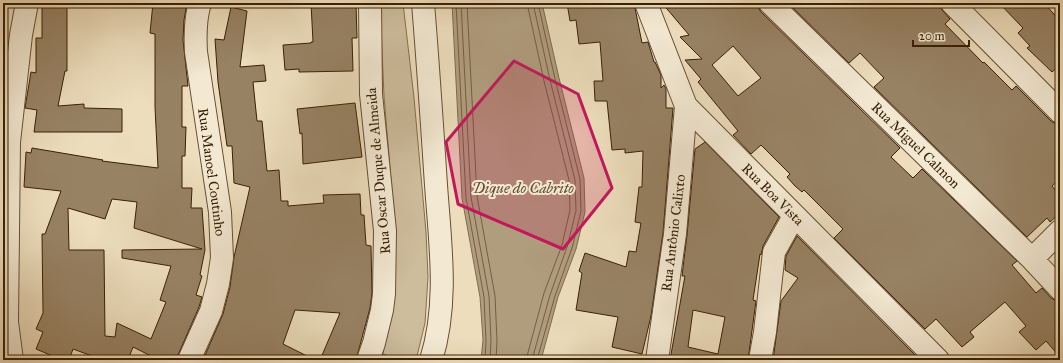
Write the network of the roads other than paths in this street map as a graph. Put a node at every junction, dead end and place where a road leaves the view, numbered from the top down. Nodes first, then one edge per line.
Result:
1 (27, 3) edge
2 (200, 3) edge
3 (370, 3) edge
4 (423, 3) edge
5 (646, 3) edge
6 (770, 3) edge
7 (952, 3) edge
8 (686, 106) junction
9 (1060, 112) edge
10 (794, 216) junction
11 (1060, 231) edge
12 (1032, 259) junction
13 (1060, 289) edge
14 (12, 360) edge
15 (190, 360) edge
16 (368, 360) edge
17 (431, 360) edge
18 (657, 360) edge
19 (760, 360) edge
20 (938, 360) edge

1 - 14 street
2 - 15 street, Rua Manoel Coutinho
3 - 16 street, Rua Oscar Duque de Almeida
4 - 17 street
5 - 8 street, Rua Boa Vista
6 - 12 street, Rua Miguel Calmon
7 - 9 street
8 - 10 street, Rua Boa Vista
8 - 18 street, Rua Antônio Calixto
10 - 19 street
10 - 20 street, Rua Boa Vista
11 - 12 street
12 - 13 street, Rua Miguel Calmon

